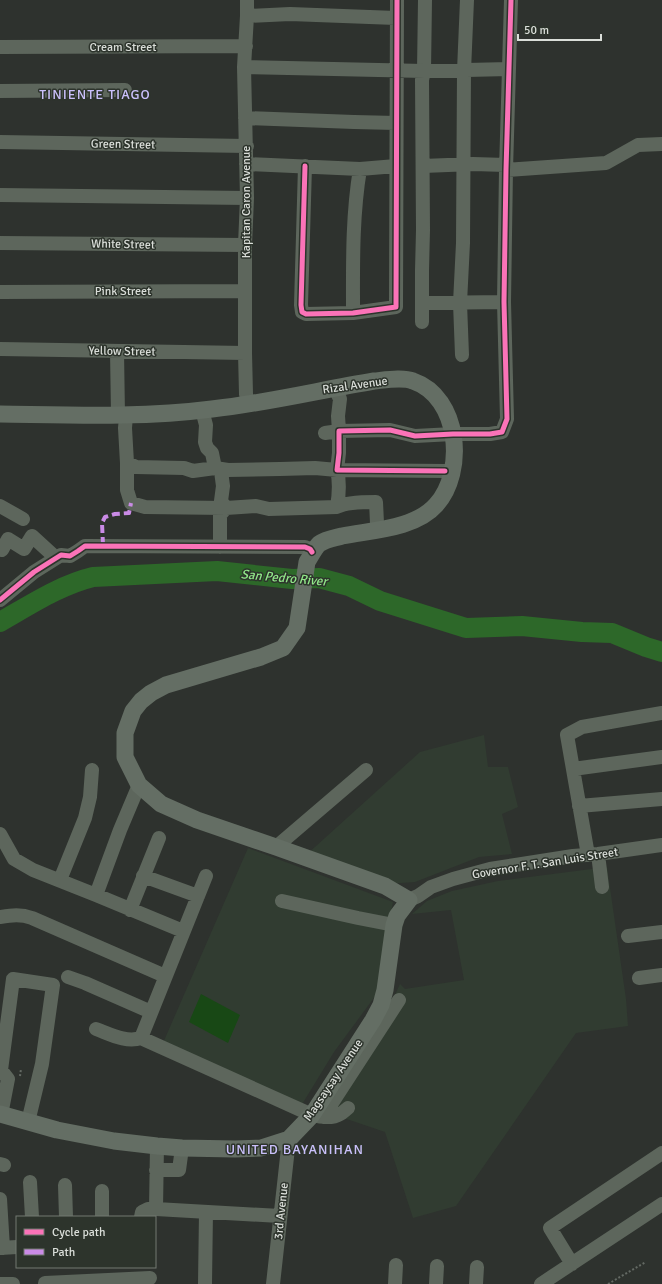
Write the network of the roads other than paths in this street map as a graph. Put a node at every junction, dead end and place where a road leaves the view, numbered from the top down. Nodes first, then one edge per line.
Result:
1 (247, 0) edge
2 (397, 0) edge
3 (425, 0) edge
4 (467, 0) edge
5 (511, 0) edge
6 (247, 16) junction
7 (396, 18) junction
8 (246, 46) junction
9 (0, 47) edge
10 (244, 67) junction
11 (509, 69) junction
12 (396, 71) junction
13 (424, 71) junction
14 (464, 71) junction
15 (125, 90) dead end
16 (0, 91) edge
17 (245, 118) junction
18 (396, 123) junction
19 (0, 142) edge
20 (662, 144) edge
21 (246, 146) junction
22 (246, 164) junction
23 (305, 166) junction
24 (396, 166) junction
25 (423, 166) junction
26 (463, 166) junction
27 (506, 168) junction
28 (360, 169) junction
29 (0, 195) edge
30 (247, 198) junction
31 (0, 243) edge
32 (246, 246) junction
33 (245, 291) junction
34 (0, 292) edge
35 (504, 302) junction
36 (422, 303) junction
37 (460, 303) junction
38 (353, 313) junction
39 (422, 322) dead end
40 (0, 349) edge
41 (117, 351) junction
42 (245, 353) junction
43 (462, 356) dead end
44 (335, 388) junction
45 (248, 404) junction
46 (202, 410) junction
47 (0, 414) edge
48 (122, 415) junction
49 (332, 432) junction
50 (453, 434) junction
51 (127, 463) junction
52 (215, 468) junction
53 (337, 470) junction
54 (446, 471) dead end
55 (0, 506) edge
56 (337, 507) junction
57 (226, 508) junction
58 (23, 519) dead end
59 (377, 523) dead end
60 (220, 547) junction
61 (0, 549) edge
62 (312, 552) junction
63 (56, 558) junction
64 (0, 600) edge
65 (662, 713) edge
66 (662, 757) edge
67 (573, 769) junction
68 (92, 770) dead end
69 (366, 770) dead end
70 (138, 785) junction
71 (662, 799) edge
72 (579, 806) junction
73 (0, 834) edge
74 (159, 838) dead end
75 (662, 845) edge
76 (276, 847) junction
77 (593, 855) junction
78 (143, 876) junction
79 (206, 876) dead end
80 (60, 880) junction
81 (602, 887) dead end
82 (96, 895) junction
83 (198, 896) junction
84 (409, 900) junction
85 (282, 901) dead end
86 (130, 910) junction
87 (0, 917) edge
88 (394, 924) junction
89 (183, 931) junction
90 (662, 932) edge
91 (628, 936) dead end
92 (662, 975) edge
93 (165, 976) junction
94 (68, 977) dead end
95 (639, 978) dead end
96 (399, 1000) dead end
97 (151, 1012) junction
98 (96, 1029) dead end
99 (141, 1038) junction
100 (348, 1108) dead end
101 (1, 1114) edge
102 (317, 1116) junction
103 (28, 1122) junction
104 (289, 1139) junction
105 (157, 1146) junction
106 (182, 1148) junction
107 (662, 1153) edge
108 (156, 1170) junction
109 (30, 1182) dead end
110 (65, 1185) dead end
111 (102, 1191) dead end
112 (0, 1199) edge
113 (662, 1204) edge
114 (156, 1209) junction
115 (206, 1212) junction
116 (32, 1216) edge
117 (66, 1216) edge
118 (102, 1216) edge
119 (141, 1216) edge
120 (280, 1216) junction
121 (16, 1247) edge
122 (1, 1248) edge
123 (572, 1264) junction
124 (396, 1265) dead end
125 (437, 1266) dead end
126 (477, 1267) dead end
127 (149, 1276) edge
128 (45, 1283) edge
129 (0, 1284) edge
130 (13, 1284) edge
131 (205, 1284) edge
132 (273, 1284) edge
133 (395, 1284) edge
134 (436, 1284) edge
135 (476, 1284) edge
136 (541, 1284) edge

1 - 6 street, Kapitan Caron Avenue
2 - 7 street
3 - 13 street
4 - 14 street
5 - 11 street
6 - 7 street
6 - 8 street, Kapitan Caron Avenue
7 - 12 street
8 - 9 street, Cream Street
8 - 10 street, Kapitan Caron Avenue
10 - 12 street
10 - 17 street, Kapitan Caron Avenue
11 - 14 street
11 - 27 street
12 - 13 street
12 - 18 street
13 - 14 street
13 - 25 street
14 - 26 street
15 - 16 street
17 - 18 street
17 - 21 street, Kapitan Caron Avenue
18 - 24 street
19 - 21 street, Green Street
20 - 27 street
21 - 22 street, Kapitan Caron Avenue
22 - 23 street
22 - 30 street, Kapitan Caron Avenue
23 - 28 street
23 - 38 street
24 - 28 street
24 - 38 street
25 - 26 street
25 - 36 street
26 - 27 street
26 - 37 street
27 - 35 street
28 - 38 street
29 - 30 street
30 - 32 street, Kapitan Caron Avenue
31 - 32 street, White Street
32 - 33 street, Kapitan Caron Avenue
33 - 34 street, Pink Street
33 - 42 street, Kapitan Caron Avenue
35 - 37 street
35 - 50 street
36 - 37 street
36 - 39 street
37 - 43 street
40 - 41 street, Yellow Street
41 - 42 street, Yellow Street
41 - 48 street
42 - 45 street, Kapitan Caron Avenue
44 - 45 main road, Rizal Avenue
44 - 49 street
44 - 50 main road, Rizal Avenue
45 - 46 main road, Rizal Avenue
46 - 48 main road, Rizal Avenue
46 - 52 street
47 - 48 main road, Rizal Avenue
48 - 51 street
49 - 50 street
49 - 53 street
50 - 62 main road, Rizal Avenue
51 - 52 street
51 - 57 street
52 - 53 street
52 - 57 street
53 - 54 street
53 - 56 street
55 - 58 street
56 - 57 street
56 - 59 street
57 - 60 street
60 - 62 street
60 - 63 street
61 - 63 street
62 - 70 main road
63 - 64 street
65 - 67 street
66 - 67 street
67 - 72 street
68 - 80 street
69 - 76 street
70 - 76 main road
70 - 82 street
71 - 72 street
72 - 77 street
73 - 80 street
74 - 78 street
75 - 77 street, Governor F. T. San Luis Street
76 - 84 main road
77 - 81 street
77 - 84 street, Governor F. T. San Luis Street
78 - 83 street
78 - 86 street
79 - 83 street
80 - 82 street
82 - 86 street
83 - 89 street
84 - 88 main road, Magsaysay Avenue
85 - 88 street
86 - 89 street
87 - 93 street
88 - 102 main road, Magsaysay Avenue
89 - 93 street
90 - 91 street
92 - 95 street
93 - 97 street
94 - 97 street
96 - 102 street
97 - 99 street
98 - 99 street
99 - 102 street
100 - 102 street
101 - 103 main road, Magsaysay Avenue
101 - 103 street
102 - 104 main road, Magsaysay Avenue
103 - 105 main road, Magsaysay Avenue
104 - 106 main road, Magsaysay Avenue
104 - 120 street, 3rd Avenue
105 - 106 main road, Magsaysay Avenue
105 - 108 street
106 - 108 street
107 - 123 street
108 - 114 street
109 - 116 street
110 - 117 street
111 - 118 street
112 - 122 street
113 - 123 street
114 - 115 street
114 - 119 street
115 - 120 street
115 - 131 street
120 - 132 street, 3rd Avenue
121 - 122 street
123 - 136 street
124 - 133 street
125 - 134 street
126 - 135 street
127 - 128 street
129 - 130 street

